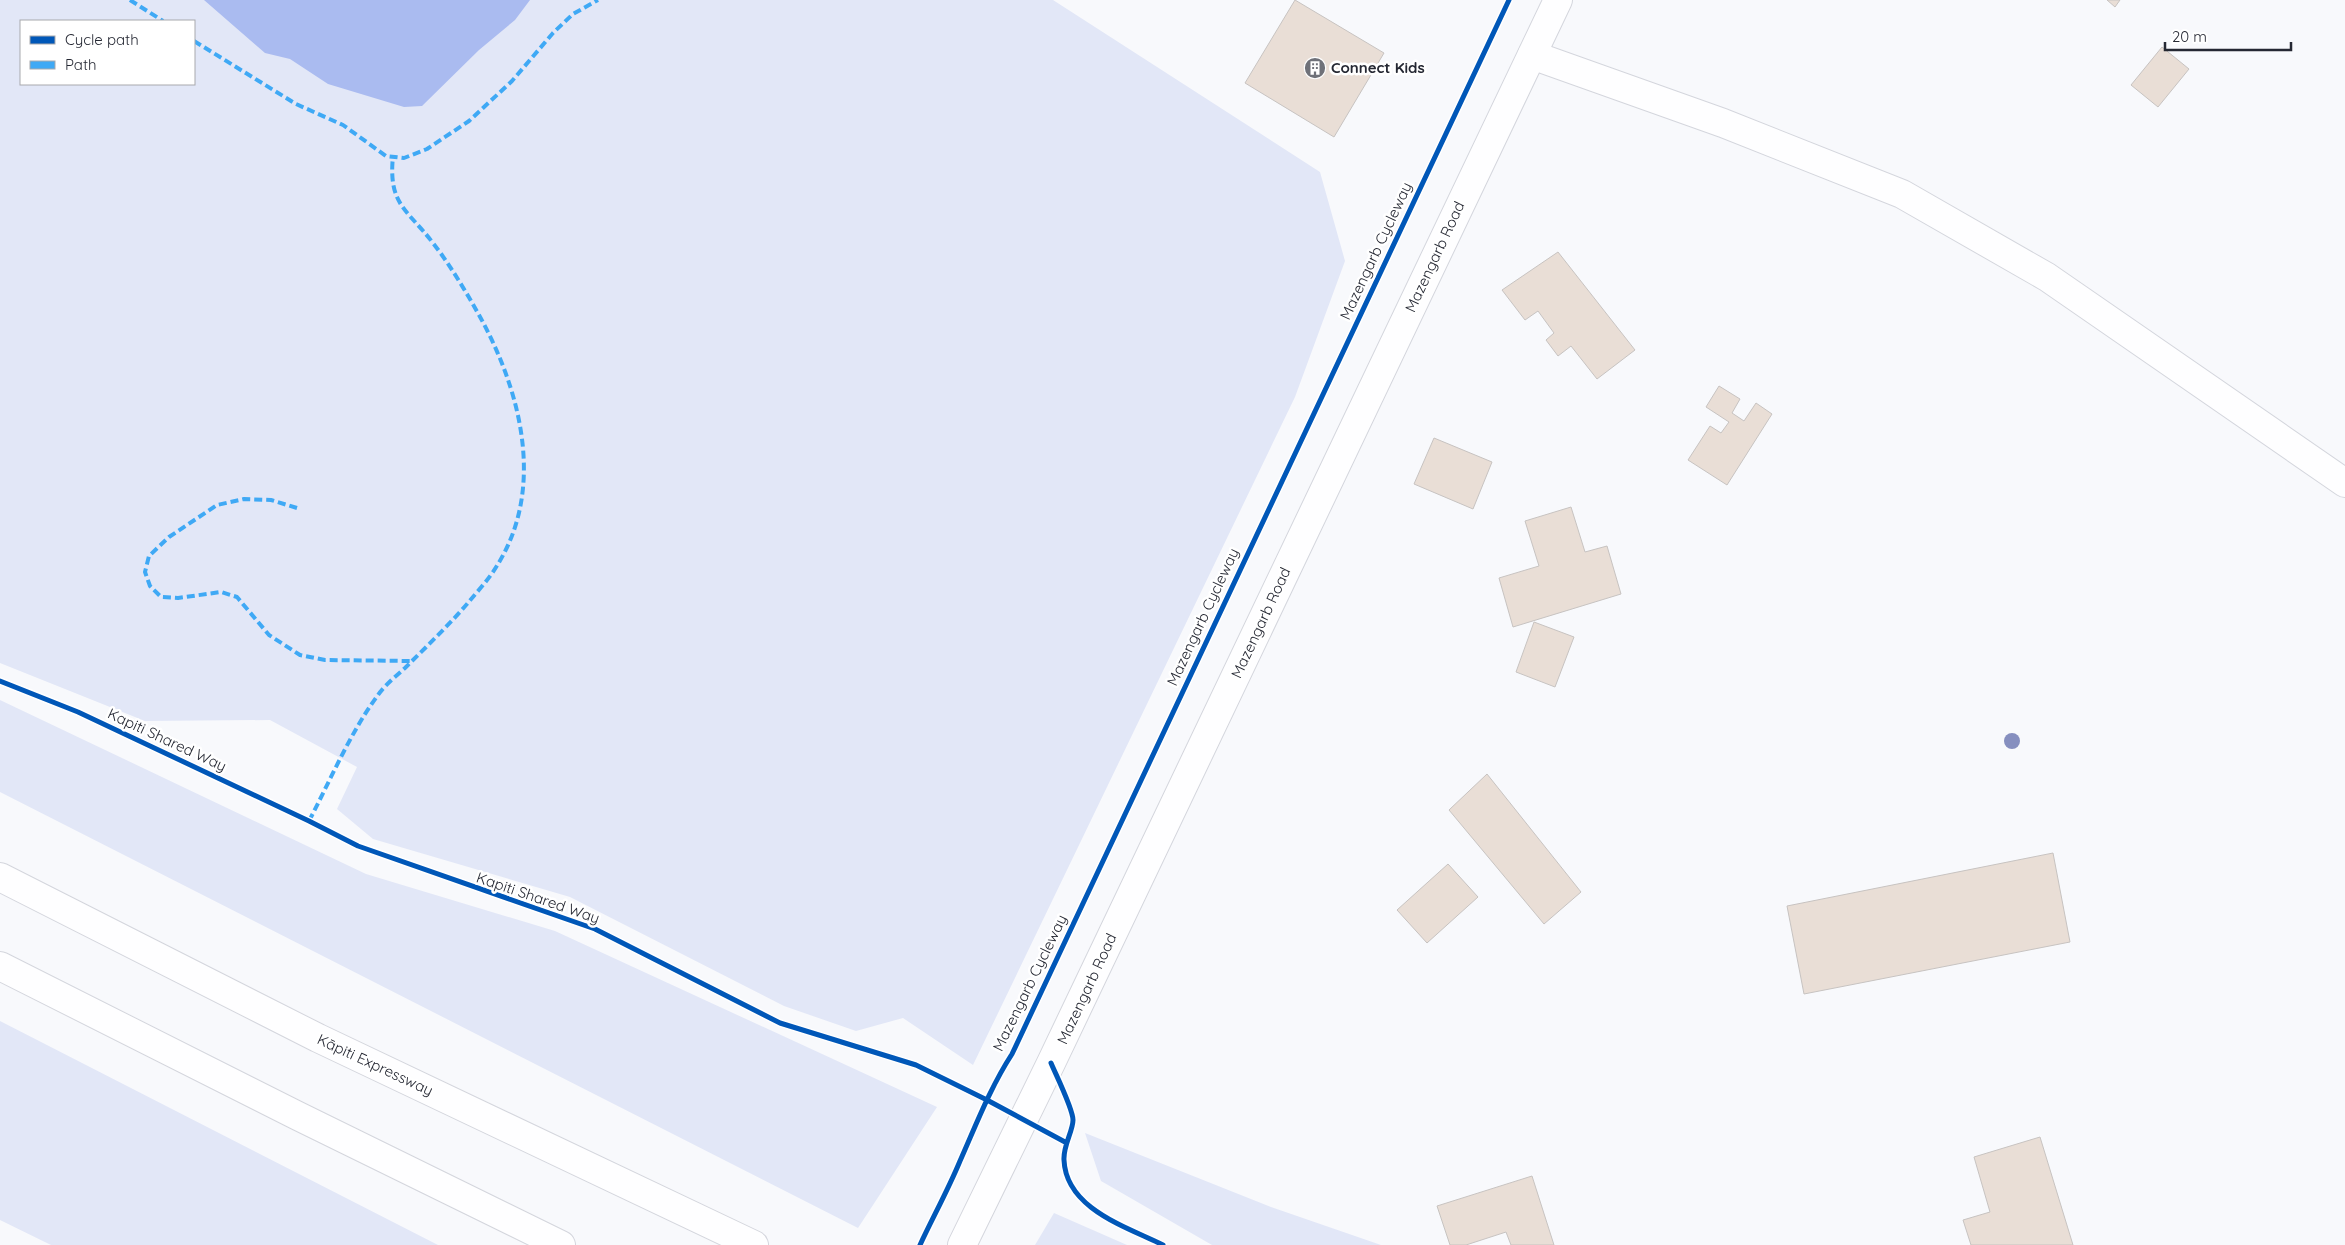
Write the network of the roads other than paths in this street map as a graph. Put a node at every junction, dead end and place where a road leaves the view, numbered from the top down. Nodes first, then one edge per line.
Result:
1 (1558, 0) edge
2 (1532, 54) junction
3 (2345, 482) edge
4 (0, 877) edge
5 (0, 966) edge
6 (561, 1245) edge
7 (754, 1245) edge
8 (962, 1245) edge

1 - 2 main road, Mazengarb Road
2 - 3 main road
2 - 8 main road, Mazengarb Road
4 - 7 main road, Kāpiti Expressway
5 - 6 main road

